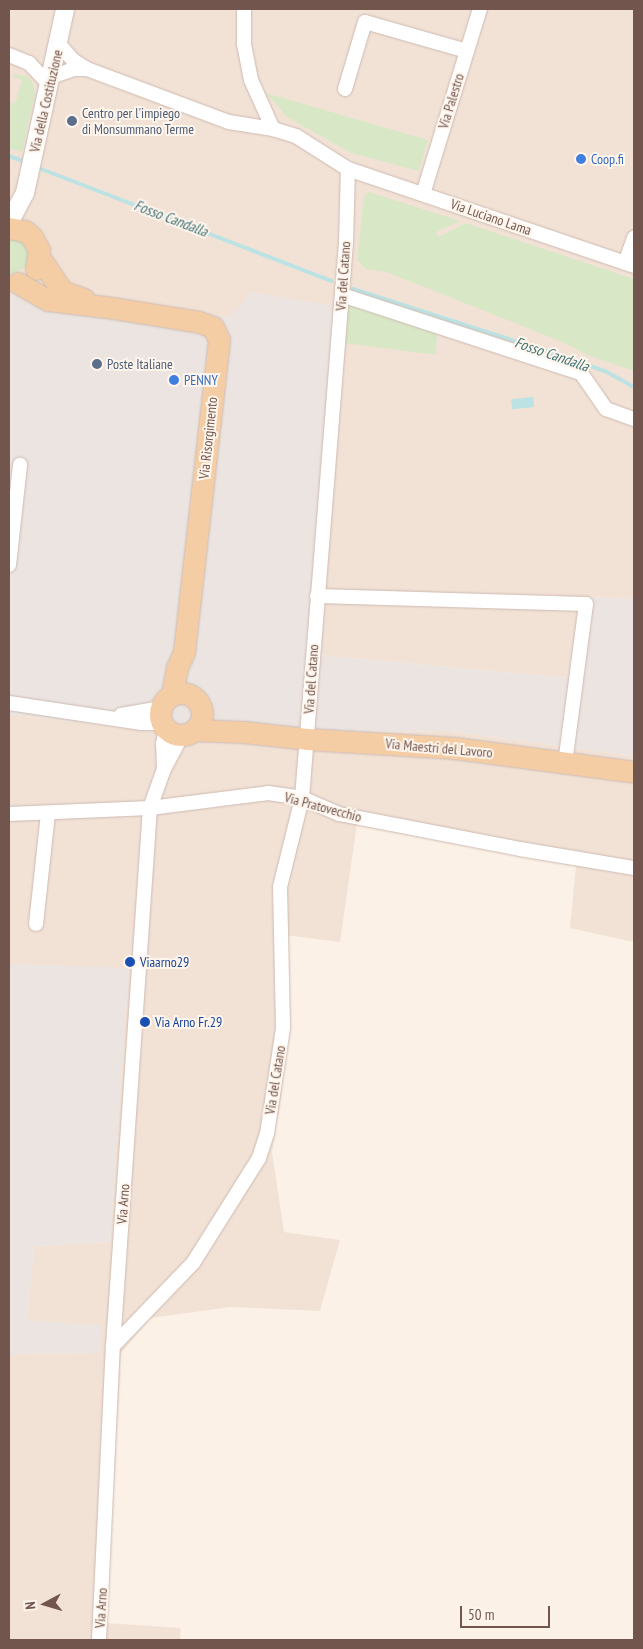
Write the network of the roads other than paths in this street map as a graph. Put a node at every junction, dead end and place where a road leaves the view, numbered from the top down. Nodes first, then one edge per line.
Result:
1 (59, 9) edge
2 (65, 9) edge
3 (244, 9) edge
4 (480, 9) edge
5 (59, 44) junction
6 (466, 51) junction
7 (9, 55) edge
8 (87, 69) junction
9 (48, 79) junction
10 (345, 89) dead end
11 (272, 129) junction
12 (348, 169) junction
13 (25, 193) junction
14 (423, 194) junction
15 (9, 223) edge
16 (9, 228) edge
17 (32, 237) junction
18 (634, 238) edge
19 (39, 257) junction
20 (630, 265) edge
21 (14, 283) edge
22 (342, 295) junction
23 (113, 308) junction
24 (634, 419) edge
25 (20, 465) dead end
26 (9, 566) edge
27 (317, 596) junction
28 (9, 703) edge
29 (178, 716) junction
30 (307, 739) junction
31 (565, 763) junction
32 (634, 772) edge
33 (302, 798) junction
34 (150, 808) junction
35 (48, 813) junction
36 (9, 814) edge
37 (634, 868) edge
38 (36, 924) dead end
39 (114, 1346) junction
40 (100, 1640) edge

1 - 9 street
2 - 5 street, Via della Costituzione
3 - 11 street
4 - 6 street, Via Palestro
5 - 8 street
5 - 9 street, Via della Costituzione
6 - 10 street
6 - 14 street, Via Palestro
7 - 9 street
8 - 9 street
8 - 11 street
9 - 13 street, Via della Costituzione
11 - 12 street
12 - 14 street, Via Luciano Lama
12 - 22 street, Via del Catano
13 - 15 street, Via della Costituzione
13 - 17 street, Via della Costituzione
14 - 20 street, Via Luciano Lama
16 - 17 main road
17 - 19 main road, Via Risorgimento
18 - 20 street
19 - 21 main road, Via Risorgimento
19 - 23 main road, Via Risorgimento
21 - 23 main road, Via Risorgimento
22 - 24 street
22 - 27 street, Via del Catano
23 - 29 main road, Via Risorgimento
25 - 26 street
27 - 30 street, Via del Catano
27 - 31 street
28 - 29 street
29 - 30 main road, Via Maestri del Lavoro
29 - 34 street, Via Arno
30 - 31 main road, Via Maestri del Lavoro
30 - 33 street, Via del Catano
31 - 32 main road, Via Maestri del Lavoro
33 - 34 street, Via Pratovecchio
33 - 37 street, Via Pratovecchio
33 - 39 street, Via del Catano
34 - 35 street, Via Pratovecchio
34 - 39 street, Via Arno
35 - 36 street, Via Pratovecchio
35 - 38 street
39 - 40 street, Via Arno

